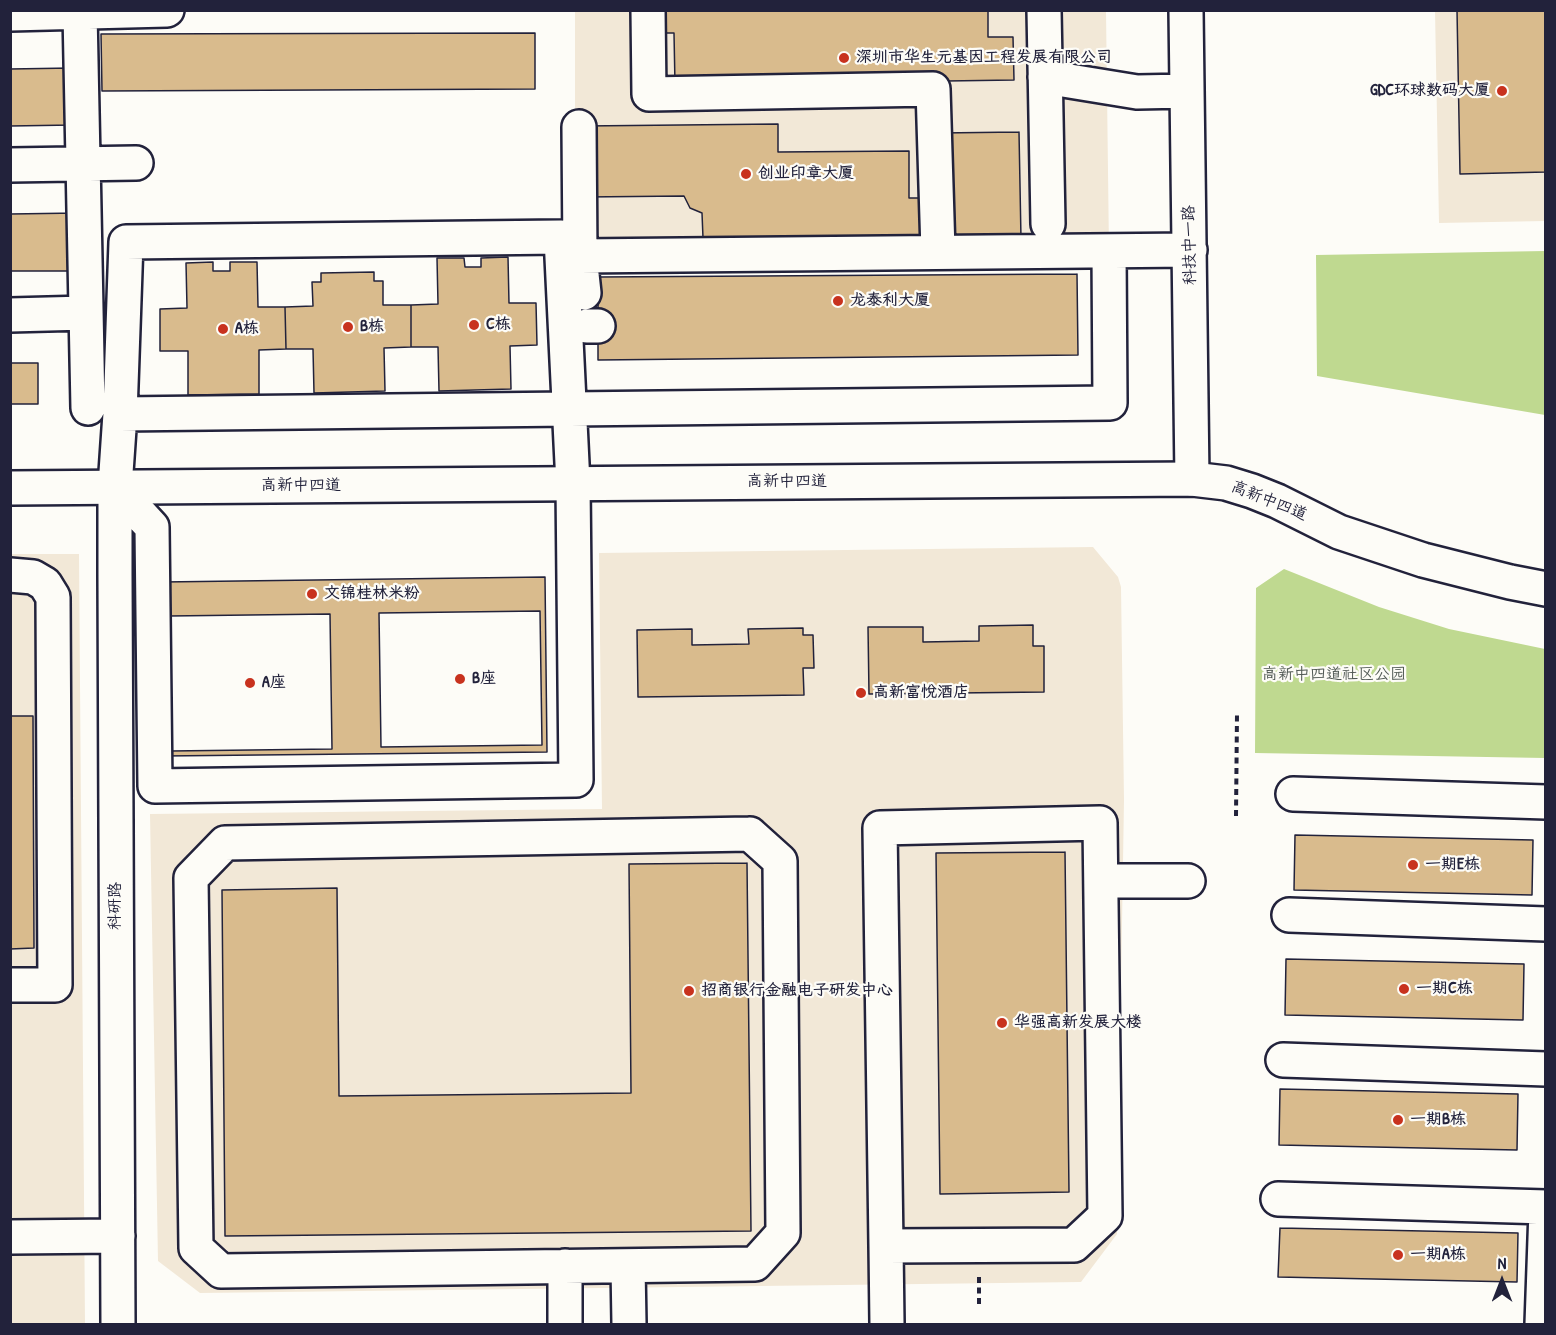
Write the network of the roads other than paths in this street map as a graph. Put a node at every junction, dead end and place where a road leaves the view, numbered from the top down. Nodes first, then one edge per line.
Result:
1 (167, 10) edge
2 (648, 10) edge
3 (1044, 10) edge
4 (1186, 10) edge
5 (80, 12) junction
6 (10, 14) edge
7 (1045, 77) junction
8 (1187, 91) junction
9 (579, 127) dead end
10 (136, 163) dead end
11 (83, 164) junction
12 (10, 165) edge
13 (1048, 224) dead end
14 (1190, 250) junction
15 (938, 251) junction
16 (1109, 251) junction
17 (580, 256) junction
18 (86, 313) junction
19 (10, 315) edge
20 (88, 408) dead end
21 (580, 408) junction
22 (120, 414) junction
23 (1192, 479) junction
24 (583, 484) junction
25 (115, 487) junction
26 (10, 488) edge
27 (10, 575) edge
28 (1545, 588) edge
29 (1293, 794) dead end
30 (1545, 802) edge
31 (1101, 881) junction
32 (1188, 881) dead end
33 (1289, 915) dead end
34 (1545, 924) edge
35 (10, 985) edge
36 (1283, 1060) dead end
37 (1545, 1069) edge
38 (1278, 1199) dead end
39 (1545, 1209) edge
40 (118, 1236) junction
41 (10, 1237) edge
42 (886, 1246) junction
43 (565, 1266) junction
44 (628, 1266) junction
45 (118, 1324) edge
46 (565, 1324) edge
47 (629, 1324) edge
48 (887, 1324) edge
49 (1542, 1324) edge

1 - 5 main road
2 - 15 main road
3 - 7 main road
4 - 8 main road, 科技中一路
5 - 6 main road
5 - 11 main road
7 - 8 main road
7 - 13 main road
8 - 14 main road, 科技中一路
9 - 17 main road
10 - 11 main road
11 - 12 main road
11 - 18 main road
14 - 16 main road
14 - 23 main road, 科技中一路
15 - 16 main road
15 - 17 main road
16 - 21 main road
17 - 21 main road
18 - 19 main road
18 - 20 main road
21 - 22 main road
21 - 22 main road, 科研路
21 - 24 main road
22 - 25 main road, 科研路
23 - 24 main road, 高新中四道
23 - 28 main road, 高新中四道
24 - 25 main road, 高新中四道
24 - 25 main road
25 - 26 main road, 高新中四道
25 - 40 main road, 科研路
27 - 35 main road
29 - 30 main road
31 - 32 main road
31 - 42 main road
31 - 42 main road
33 - 34 main road
36 - 37 main road
38 - 39 main road
39 - 49 main road
40 - 41 main road
40 - 45 main road, 科研路
42 - 48 main road
43 - 44 main road
43 - 44 main road
43 - 46 main road
44 - 47 main road

